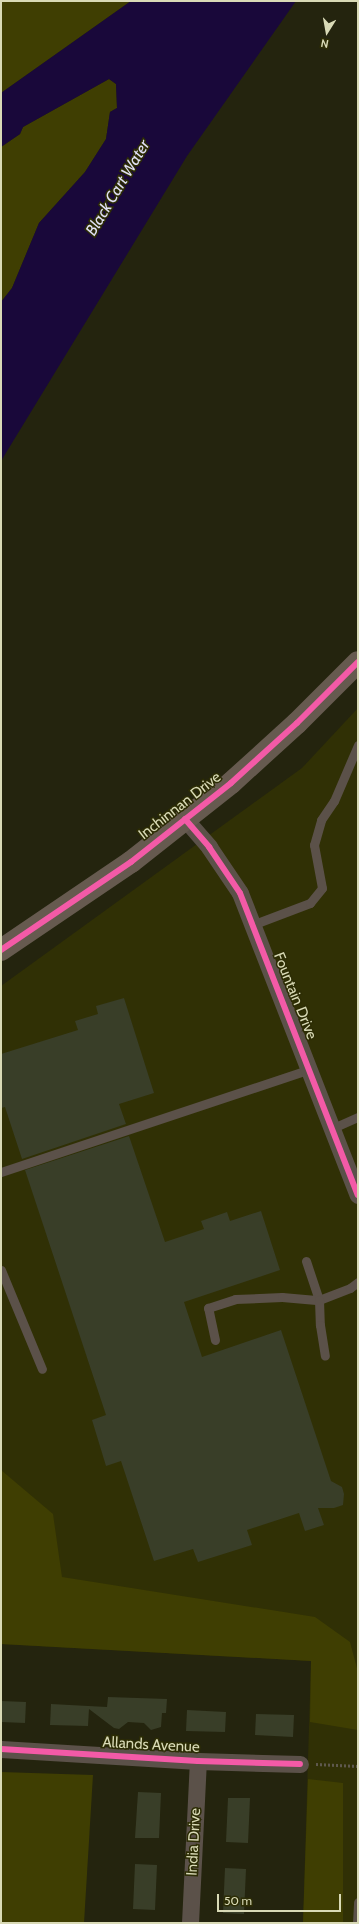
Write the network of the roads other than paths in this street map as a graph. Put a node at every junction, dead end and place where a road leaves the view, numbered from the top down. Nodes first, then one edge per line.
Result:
1 (358, 662) edge
2 (358, 745) edge
3 (185, 819) junction
4 (252, 925) junction
5 (1, 950) edge
6 (310, 1069) junction
7 (358, 1117) edge
8 (332, 1128) junction
9 (1, 1172) edge
10 (358, 1195) edge
11 (306, 1261) dead end
12 (1, 1270) edge
13 (358, 1282) edge
14 (319, 1300) junction
15 (215, 1340) dead end
16 (326, 1356) dead end
17 (42, 1370) dead end
18 (1, 1749) edge
19 (198, 1761) junction
20 (300, 1764) road end
21 (358, 1902) edge
22 (190, 1923) edge
23 (357, 1923) edge

1 - 3 street, Inchinnan Drive
2 - 4 lane
3 - 4 street, Fountain Drive
3 - 5 street, Inchinnan Drive
4 - 6 street, Fountain Drive
6 - 8 street, Fountain Drive
6 - 9 lane
7 - 8 lane
8 - 10 street, Fountain Drive
11 - 14 lane
12 - 17 lane
13 - 14 lane
14 - 15 lane
14 - 16 lane
18 - 19 street, Allands Avenue
19 - 20 street, Allands Avenue
19 - 22 street, India Drive
21 - 23 lane

